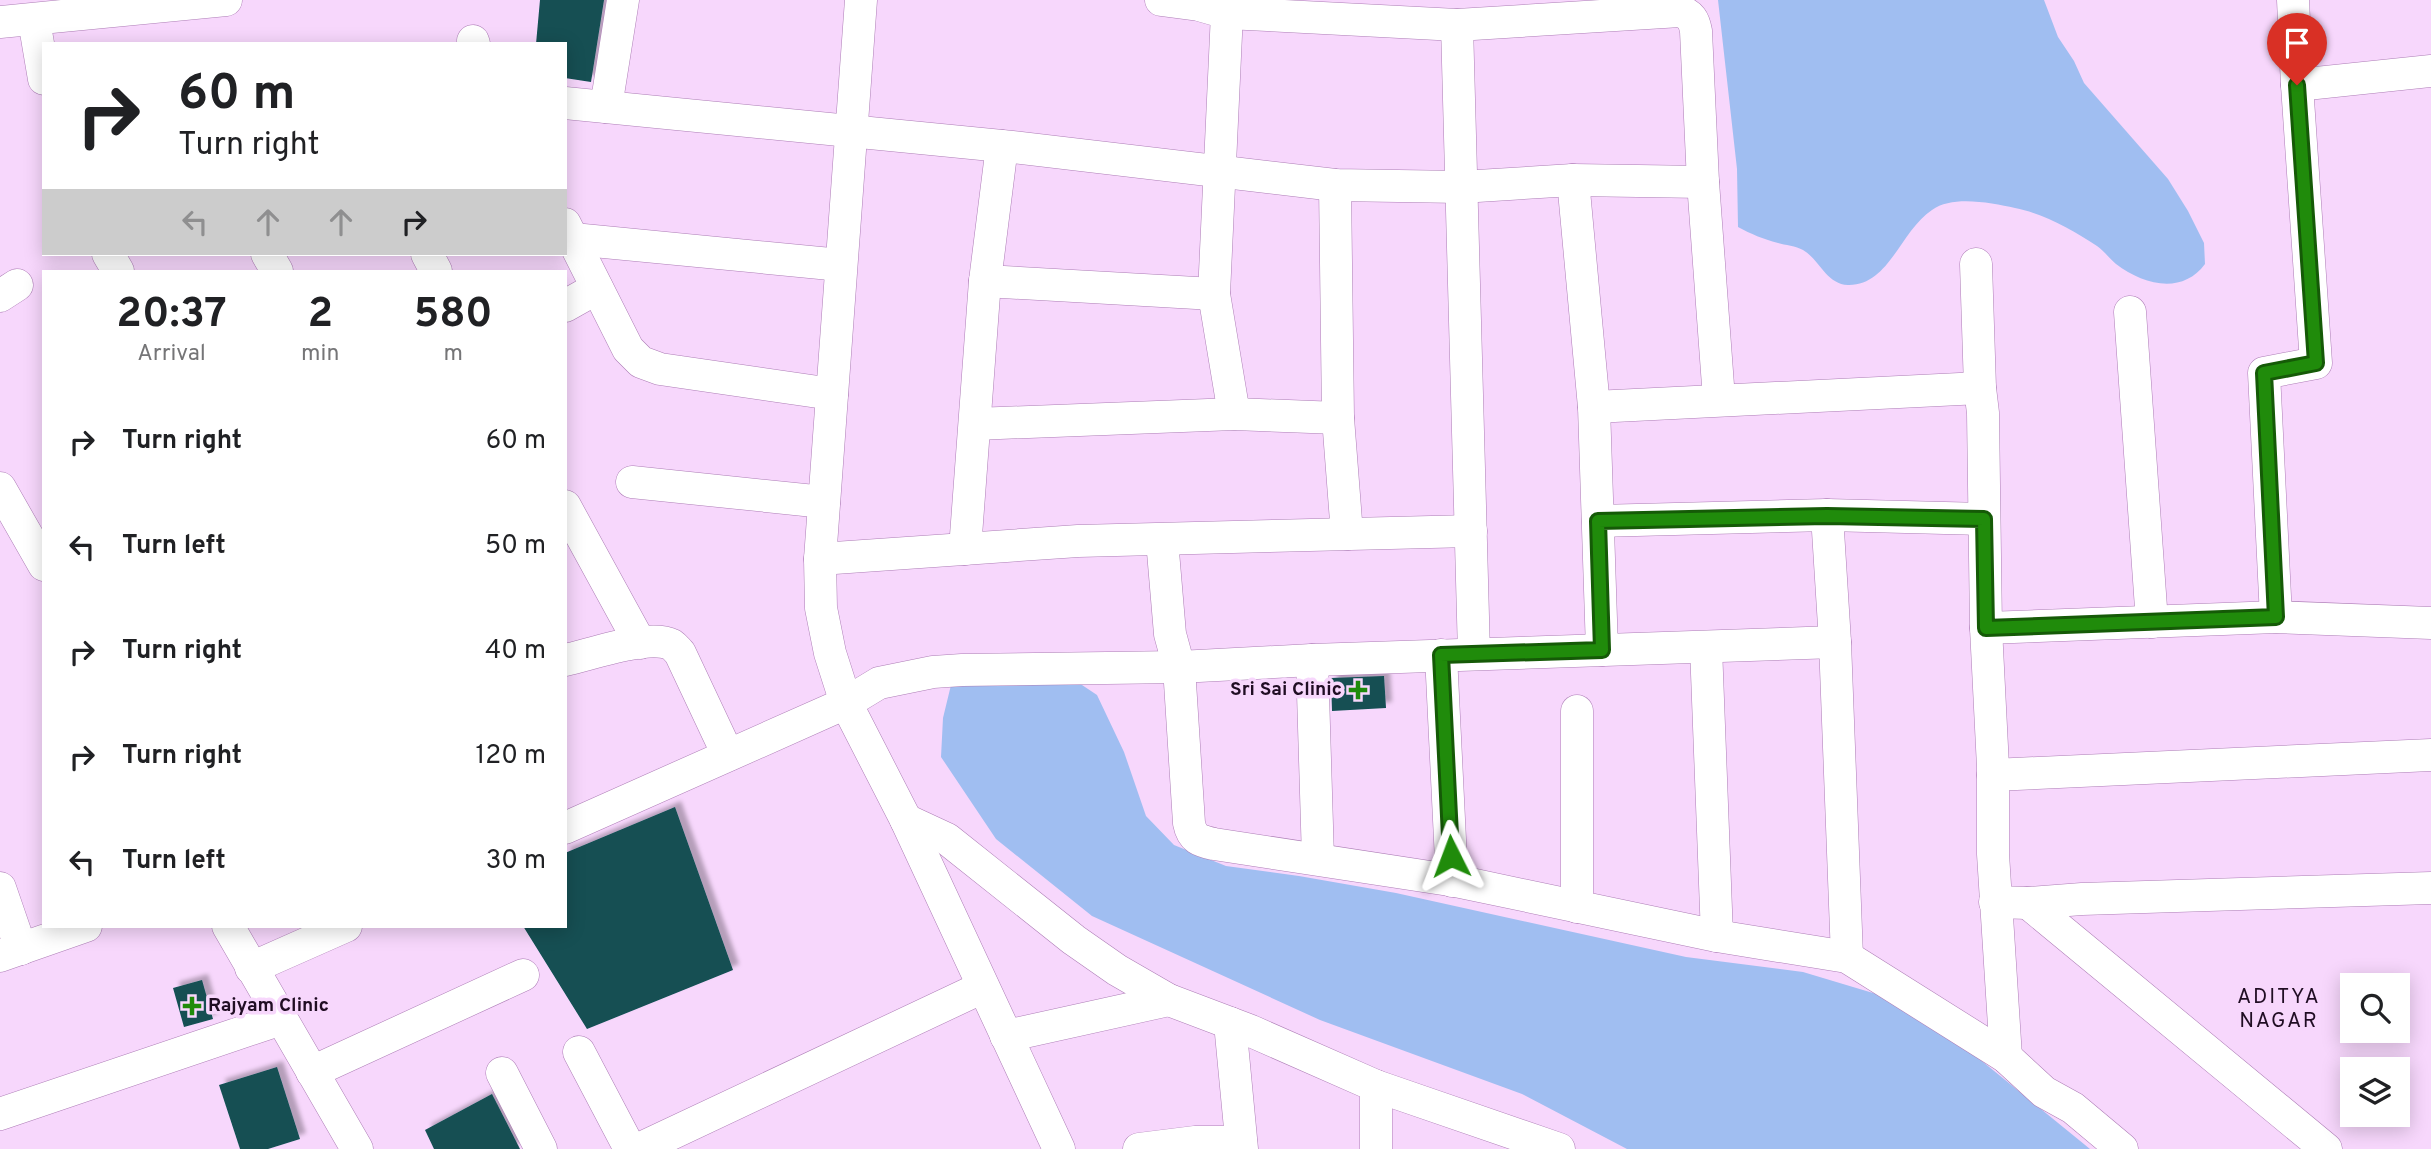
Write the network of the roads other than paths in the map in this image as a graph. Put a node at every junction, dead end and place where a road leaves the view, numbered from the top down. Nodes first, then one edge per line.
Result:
1 (226, 0) edge
2 (623, 0) edge
3 (861, 0) edge
4 (1161, 0) edge
5 (2293, 0) edge
6 (115, 6) edge
7 (1354, 10) edge
8 (1227, 13) junction
9 (34, 20) junction
10 (0, 22) edge
11 (1457, 25) junction
12 (42, 67) edge
13 (2431, 71) edge
14 (2297, 85) junction
15 (567, 103) edge
16 (606, 107) junction
17 (850, 131) junction
18 (1002, 146) junction
19 (1220, 173) junction
20 (1573, 180) junction
21 (1703, 182) junction
22 (1335, 185) junction
23 (1461, 187) junction
24 (569, 232) edge
25 (1976, 264) dead end
26 (841, 265) junction
27 (985, 281) junction
28 (597, 288) junction
29 (1214, 294) junction
30 (567, 305) edge
31 (2130, 312) dead end
32 (1980, 388) junction
33 (832, 394) junction
34 (1719, 399) junction
35 (1594, 407) junction
36 (1234, 414) junction
37 (1338, 418) junction
38 (975, 424) junction
39 (632, 482) dead end
40 (0, 488) edge
41 (824, 502) junction
42 (567, 510) edge
43 (1827, 516) junction
44 (1984, 519) junction
45 (1598, 521) junction
46 (1471, 531) junction
47 (1347, 534) junction
48 (1162, 540) junction
49 (965, 549) junction
50 (820, 559) junction
51 (42, 562) edge
52 (2276, 617) junction
53 (2152, 622) junction
54 (2431, 622) edge
55 (1986, 628) junction
56 (1836, 642) junction
57 (640, 643) junction
58 (1706, 647) junction
59 (1602, 650) junction
60 (1474, 654) junction
61 (1441, 655) junction
62 (567, 660) edge
63 (1312, 660) junction
64 (1179, 667) junction
65 (846, 703) junction
66 (1577, 711) dead end
67 (728, 755) junction
68 (2431, 755) edge
69 (1993, 775) junction
70 (906, 820) junction
71 (567, 827) edge
72 (1318, 859) junction
73 (1452, 881) junction
74 (0, 888) edge
75 (2431, 888) edge
76 (1995, 902) junction
77 (2028, 903) junction
78 (1577, 907) junction
79 (80, 928) edge
80 (229, 928) edge
81 (341, 928) edge
82 (1717, 936) junction
83 (10, 953) edge
84 (1847, 957) junction
85 (251, 968) junction
86 (523, 975) dead end
87 (983, 987) junction
88 (1168, 1000) junction
89 (281, 1019) junction
90 (1230, 1023) junction
91 (1006, 1036) junction
92 (579, 1052) dead end
93 (2006, 1057) junction
94 (312, 1072) junction
95 (502, 1073) dead end
96 (1376, 1086) junction
97 (0, 1114) edge
98 (1528, 1143) edge
99 (1241, 1146) edge
100 (357, 1149) edge
101 (541, 1149) edge
102 (630, 1149) edge
103 (639, 1149) edge
104 (1059, 1149) edge
105 (1139, 1149) edge
106 (1376, 1149) edge
107 (1559, 1149) edge
108 (2122, 1149) edge
109 (2326, 1149) edge

1 - 6 street
2 - 16 street
3 - 17 street
4 - 8 street
5 - 14 street
6 - 9 street
7 - 8 street
7 - 11 street
8 - 19 street
9 - 10 street
9 - 12 street
11 - 21 street
11 - 23 street
13 - 14 street
14 - 52 street
15 - 16 street
16 - 17 street
17 - 18 street
17 - 26 street
18 - 19 street
18 - 27 street
19 - 22 street
19 - 29 street
20 - 21 street
20 - 23 street
20 - 35 street
21 - 34 street
22 - 23 street
22 - 37 street
23 - 46 street
24 - 26 street
24 - 28 street
25 - 32 street
26 - 33 street
27 - 29 street
27 - 38 street
28 - 30 street
28 - 33 street
29 - 36 street
31 - 53 street
32 - 34 street
32 - 44 street
33 - 41 street
34 - 35 street
35 - 45 street
36 - 37 street
36 - 38 street
37 - 47 street
38 - 49 street
39 - 41 street
40 - 51 street
41 - 50 street
42 - 57 street
43 - 44 street
43 - 45 street
43 - 56 street
44 - 55 street
45 - 59 street
46 - 47 street
46 - 60 street
47 - 48 street
48 - 49 street
48 - 64 street
49 - 50 street
50 - 65 street
52 - 53 street
52 - 54 street
53 - 55 street
55 - 69 street
56 - 58 street
56 - 84 street
57 - 62 street
57 - 67 street
58 - 59 street
58 - 82 street
59 - 60 street
60 - 61 street
61 - 63 street
61 - 73 street
63 - 64 street
63 - 72 street
64 - 65 street
64 - 72 street
65 - 67 street
65 - 70 street
66 - 78 street
67 - 71 street
68 - 69 street
69 - 76 street
70 - 87 street
70 - 88 street
72 - 73 street
73 - 78 street
74 - 83 street
75 - 77 street
76 - 77 street
76 - 93 street
77 - 109 street
78 - 82 street
79 - 83 street
80 - 85 street
81 - 85 street
82 - 84 street
84 - 93 street
85 - 89 street
86 - 94 street
87 - 91 street
87 - 103 street
88 - 90 street
88 - 91 street
89 - 94 street
89 - 97 street
90 - 96 street
90 - 99 street
91 - 104 street
92 - 102 street
93 - 108 street
94 - 100 street
95 - 101 street
96 - 98 street
96 - 106 street
98 - 107 street
99 - 105 street

